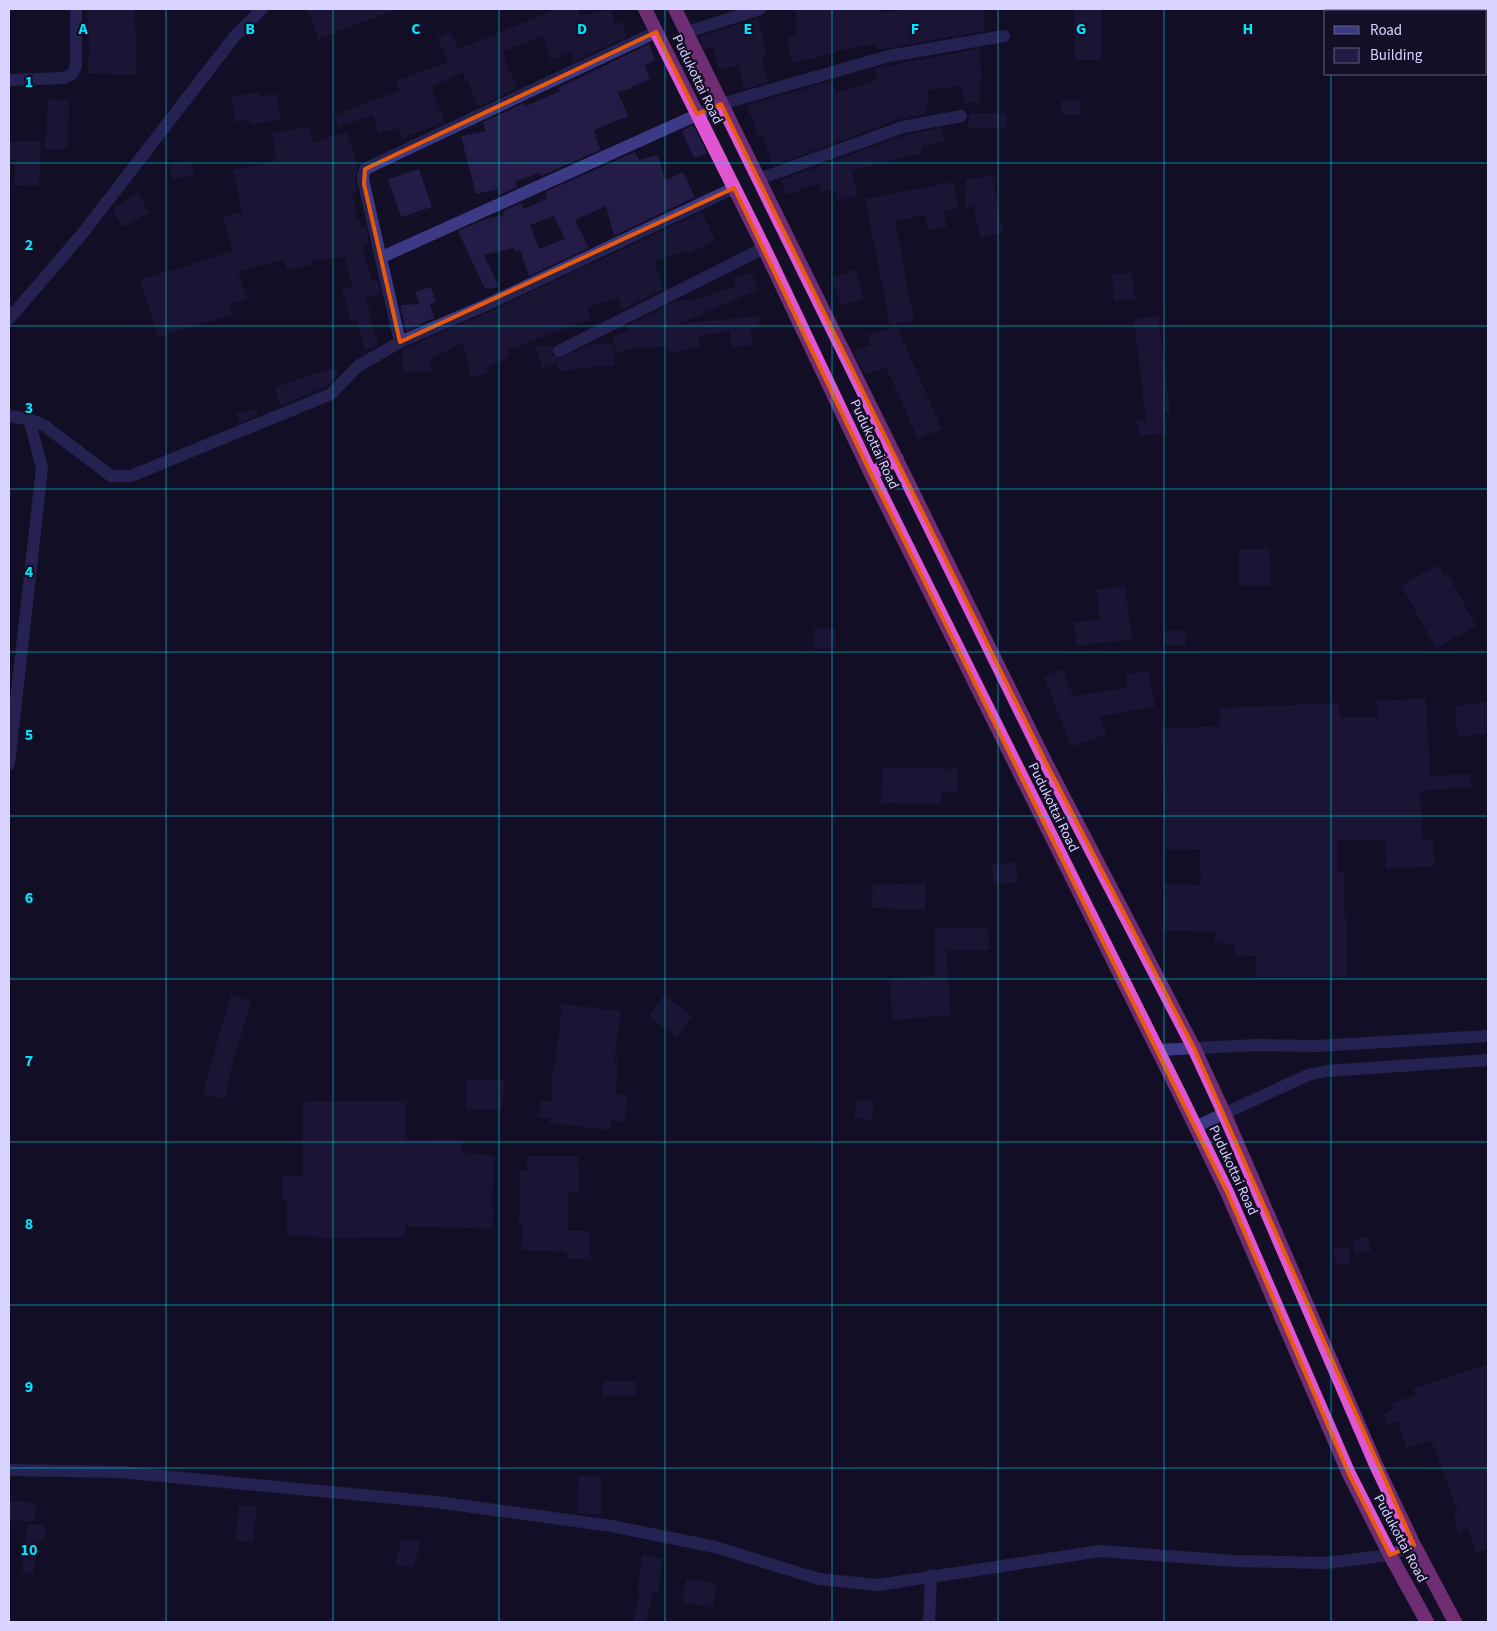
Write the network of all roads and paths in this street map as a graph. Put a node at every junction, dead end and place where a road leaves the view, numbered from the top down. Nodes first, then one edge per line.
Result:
1 (76, 9) edge
2 (262, 9) edge
3 (645, 9) edge
4 (675, 9) edge
5 (760, 9) edge
6 (656, 32) junction
7 (687, 32) junction
8 (1004, 36) dead end
9 (9, 80) edge
10 (721, 104) junction
11 (697, 114) junction
12 (961, 116) dead end
13 (760, 178) junction
14 (734, 188) junction
15 (764, 248) junction
16 (382, 258) junction
17 (9, 319) edge
18 (400, 342) junction
19 (559, 351) dead end
20 (9, 416) edge
21 (29, 419) junction
22 (897, 459) junction
23 (871, 474) junction
24 (9, 764) edge
25 (1488, 1036) edge
26 (1194, 1048) junction
27 (1158, 1050) junction
28 (1488, 1060) edge
29 (1225, 1115) junction
30 (1195, 1127) junction
31 (9, 1470) edge
32 (1414, 1545) junction
33 (1390, 1555) junction
34 (931, 1576) junction
35 (929, 1622) edge
36 (1427, 1622) edge
37 (1455, 1622) edge

1 - 9 street
2 - 17 street
3 - 6 highway, Pudukottai Road
4 - 7 highway, Pudukottai Road
5 - 7 street
6 - 11 highway, Pudukottai Road
6 - 16 street
7 - 10 highway, Pudukottai Road
8 - 10 street
10 - 11 street
10 - 13 highway, Pudukottai Road
11 - 14 highway, Pudukottai Road
11 - 16 street
12 - 13 street
13 - 22 highway, Pudukottai Road
14 - 15 highway, Pudukottai Road
14 - 18 street
15 - 19 street
15 - 23 highway, Pudukottai Road
16 - 18 street
18 - 21 street
20 - 21 street
21 - 24 street
22 - 23 highway
22 - 26 highway, Pudukottai Road
23 - 27 highway, Pudukottai Road
25 - 26 street
26 - 27 street
26 - 29 highway, Pudukottai Road
27 - 30 highway, Pudukottai Road
28 - 29 street
29 - 30 street
29 - 32 highway, Pudukottai Road
30 - 33 highway, Pudukottai Road
31 - 34 street
32 - 33 street
32 - 37 highway, Pudukottai Road
33 - 34 street
33 - 36 highway, Pudukottai Road
34 - 35 street

